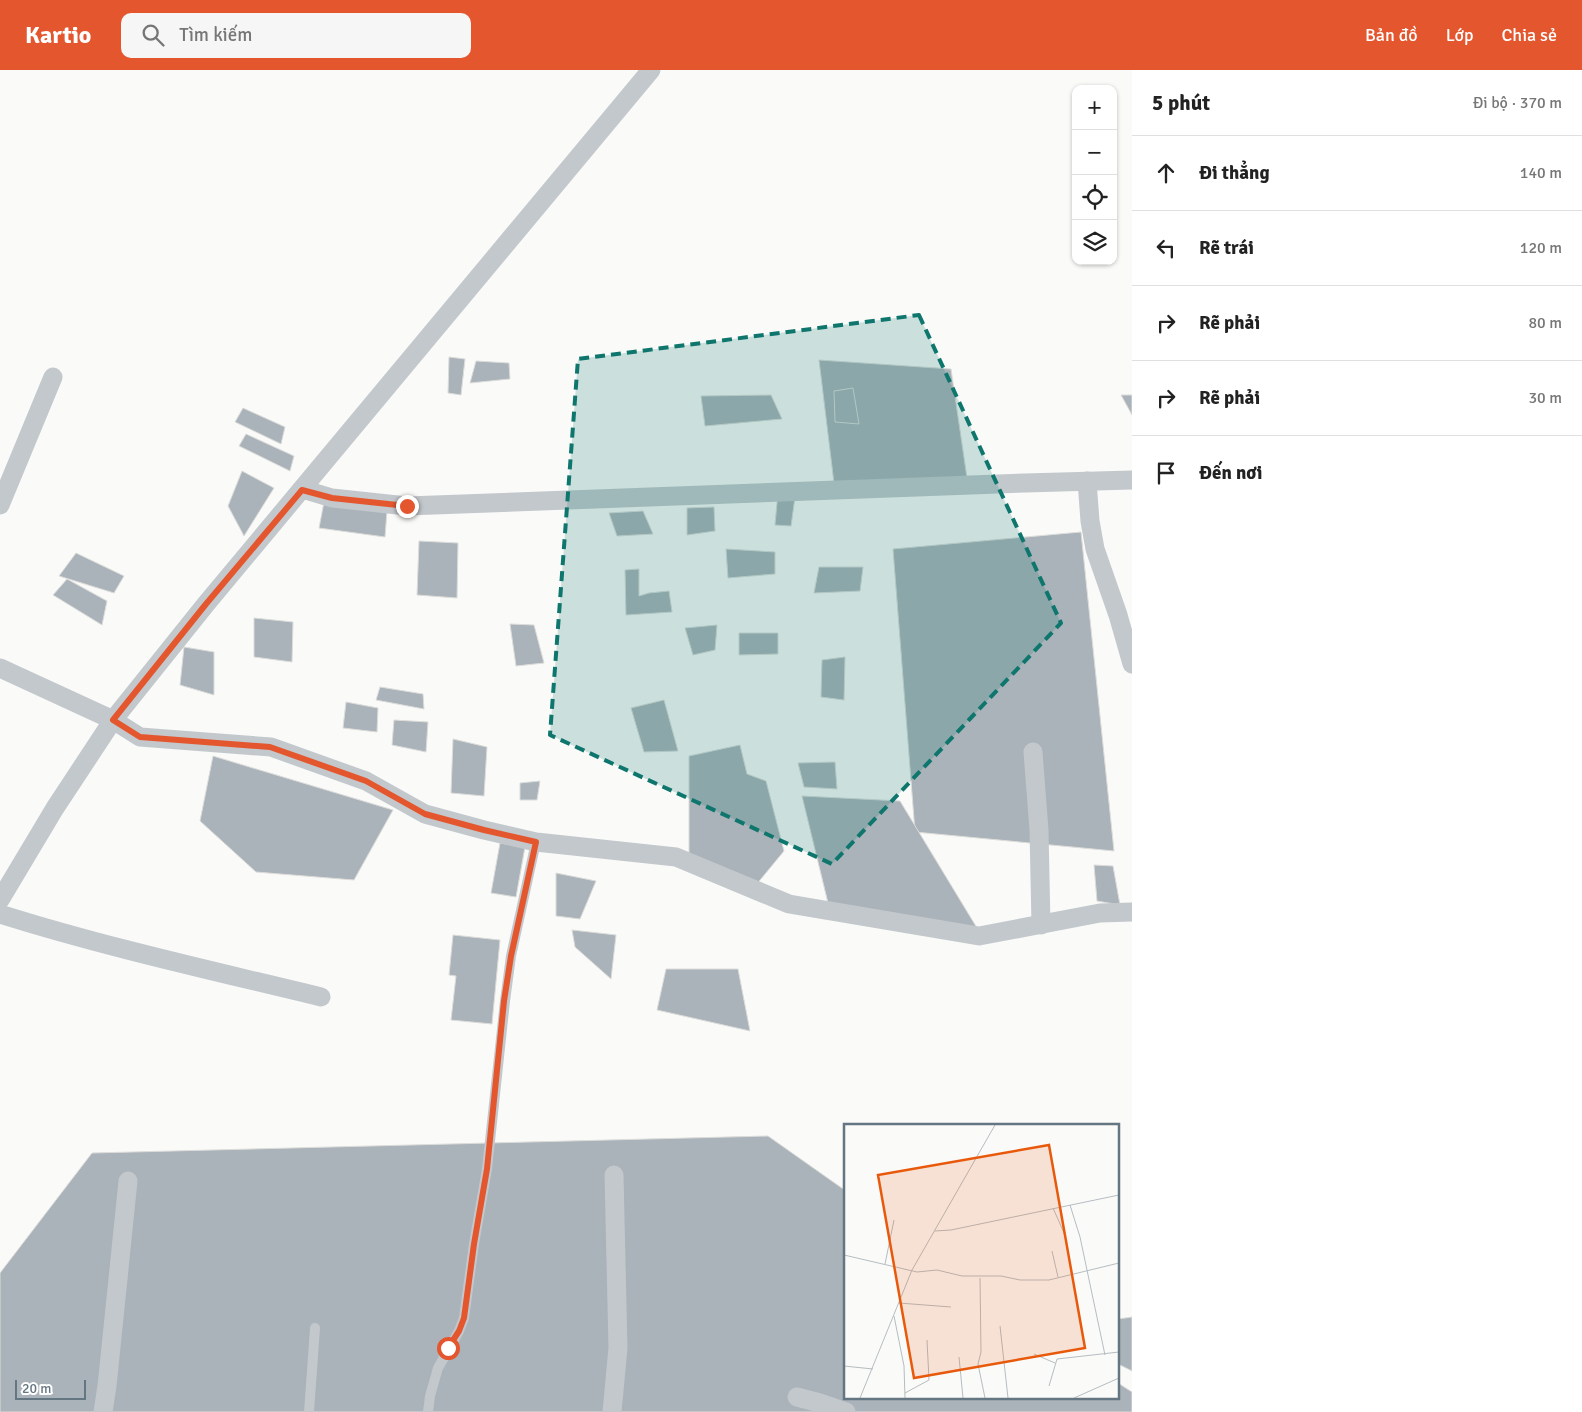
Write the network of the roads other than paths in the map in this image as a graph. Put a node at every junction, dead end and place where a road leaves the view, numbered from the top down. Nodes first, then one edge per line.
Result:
1 (651, 70) edge
2 (53, 378) dead end
3 (1132, 480) edge
4 (1087, 481) junction
5 (302, 490) junction
6 (0, 505) edge
7 (1132, 664) edge
8 (0, 668) edge
9 (113, 720) junction
10 (1032, 752) dead end
11 (536, 842) junction
12 (0, 900) edge
13 (1132, 912) edge
14 (0, 914) edge
15 (1041, 925) junction
16 (321, 997) dead end
17 (614, 1174) dead end
18 (128, 1181) dead end
19 (315, 1328) dead end
20 (797, 1397) dead end
21 (102, 1412) edge
22 (309, 1412) edge
23 (428, 1412) edge
24 (612, 1412) edge
25 (846, 1412) edge

1 - 5 street
2 - 6 street
3 - 4 street
4 - 5 street
4 - 7 street
5 - 9 street
8 - 9 street
9 - 11 street
9 - 12 street
10 - 15 street
11 - 15 street
11 - 23 lane
13 - 15 street
14 - 16 street
17 - 24 street
18 - 21 street
19 - 22 lane
20 - 25 street

